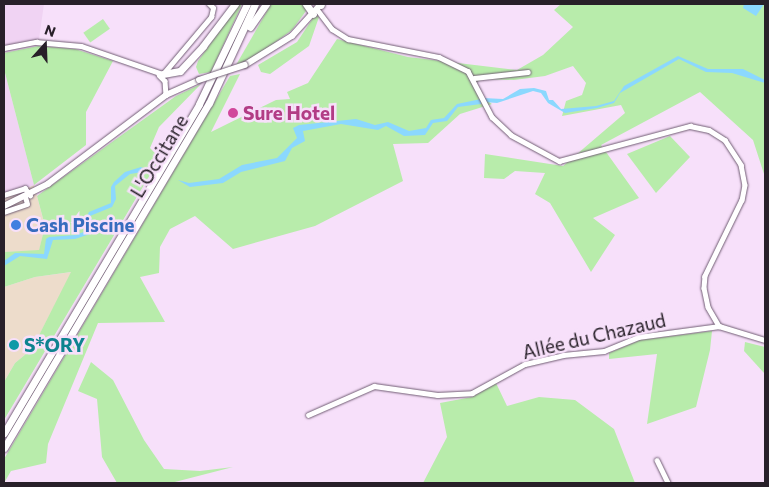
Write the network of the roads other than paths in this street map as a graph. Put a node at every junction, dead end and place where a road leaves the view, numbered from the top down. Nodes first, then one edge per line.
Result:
1 (209, 4) edge
2 (235, 4) edge
3 (247, 4) edge
4 (255, 4) edge
5 (266, 4) edge
6 (306, 4) edge
7 (318, 7) edge
8 (239, 44) junction
9 (4, 48) edge
10 (150, 68) junction
11 (528, 72) dead end
12 (163, 74) junction
13 (474, 78) junction
14 (166, 96) junction
15 (4, 195) edge
16 (27, 196) junction
17 (4, 206) edge
18 (4, 212) edge
19 (719, 326) junction
20 (765, 340) edge
21 (308, 415) dead end
22 (4, 432) edge
23 (4, 448) edge
24 (657, 460) dead end
25 (668, 483) edge

1 - 12 street
2 - 12 highway
3 - 22 highway, L'Occitane
4 - 8 highway, L'Occitane
5 - 8 highway
6 - 7 highway
7 - 13 street
7 - 14 main road, bridge
8 - 23 highway, L'Occitane
9 - 10 street
10 - 12 street
10 - 14 street
11 - 13 street
13 - 19 street
14 - 16 main road
15 - 16 street
16 - 17 main road
16 - 18 street
19 - 20 street
19 - 21 street, Allée du Chazaud
24 - 25 street

